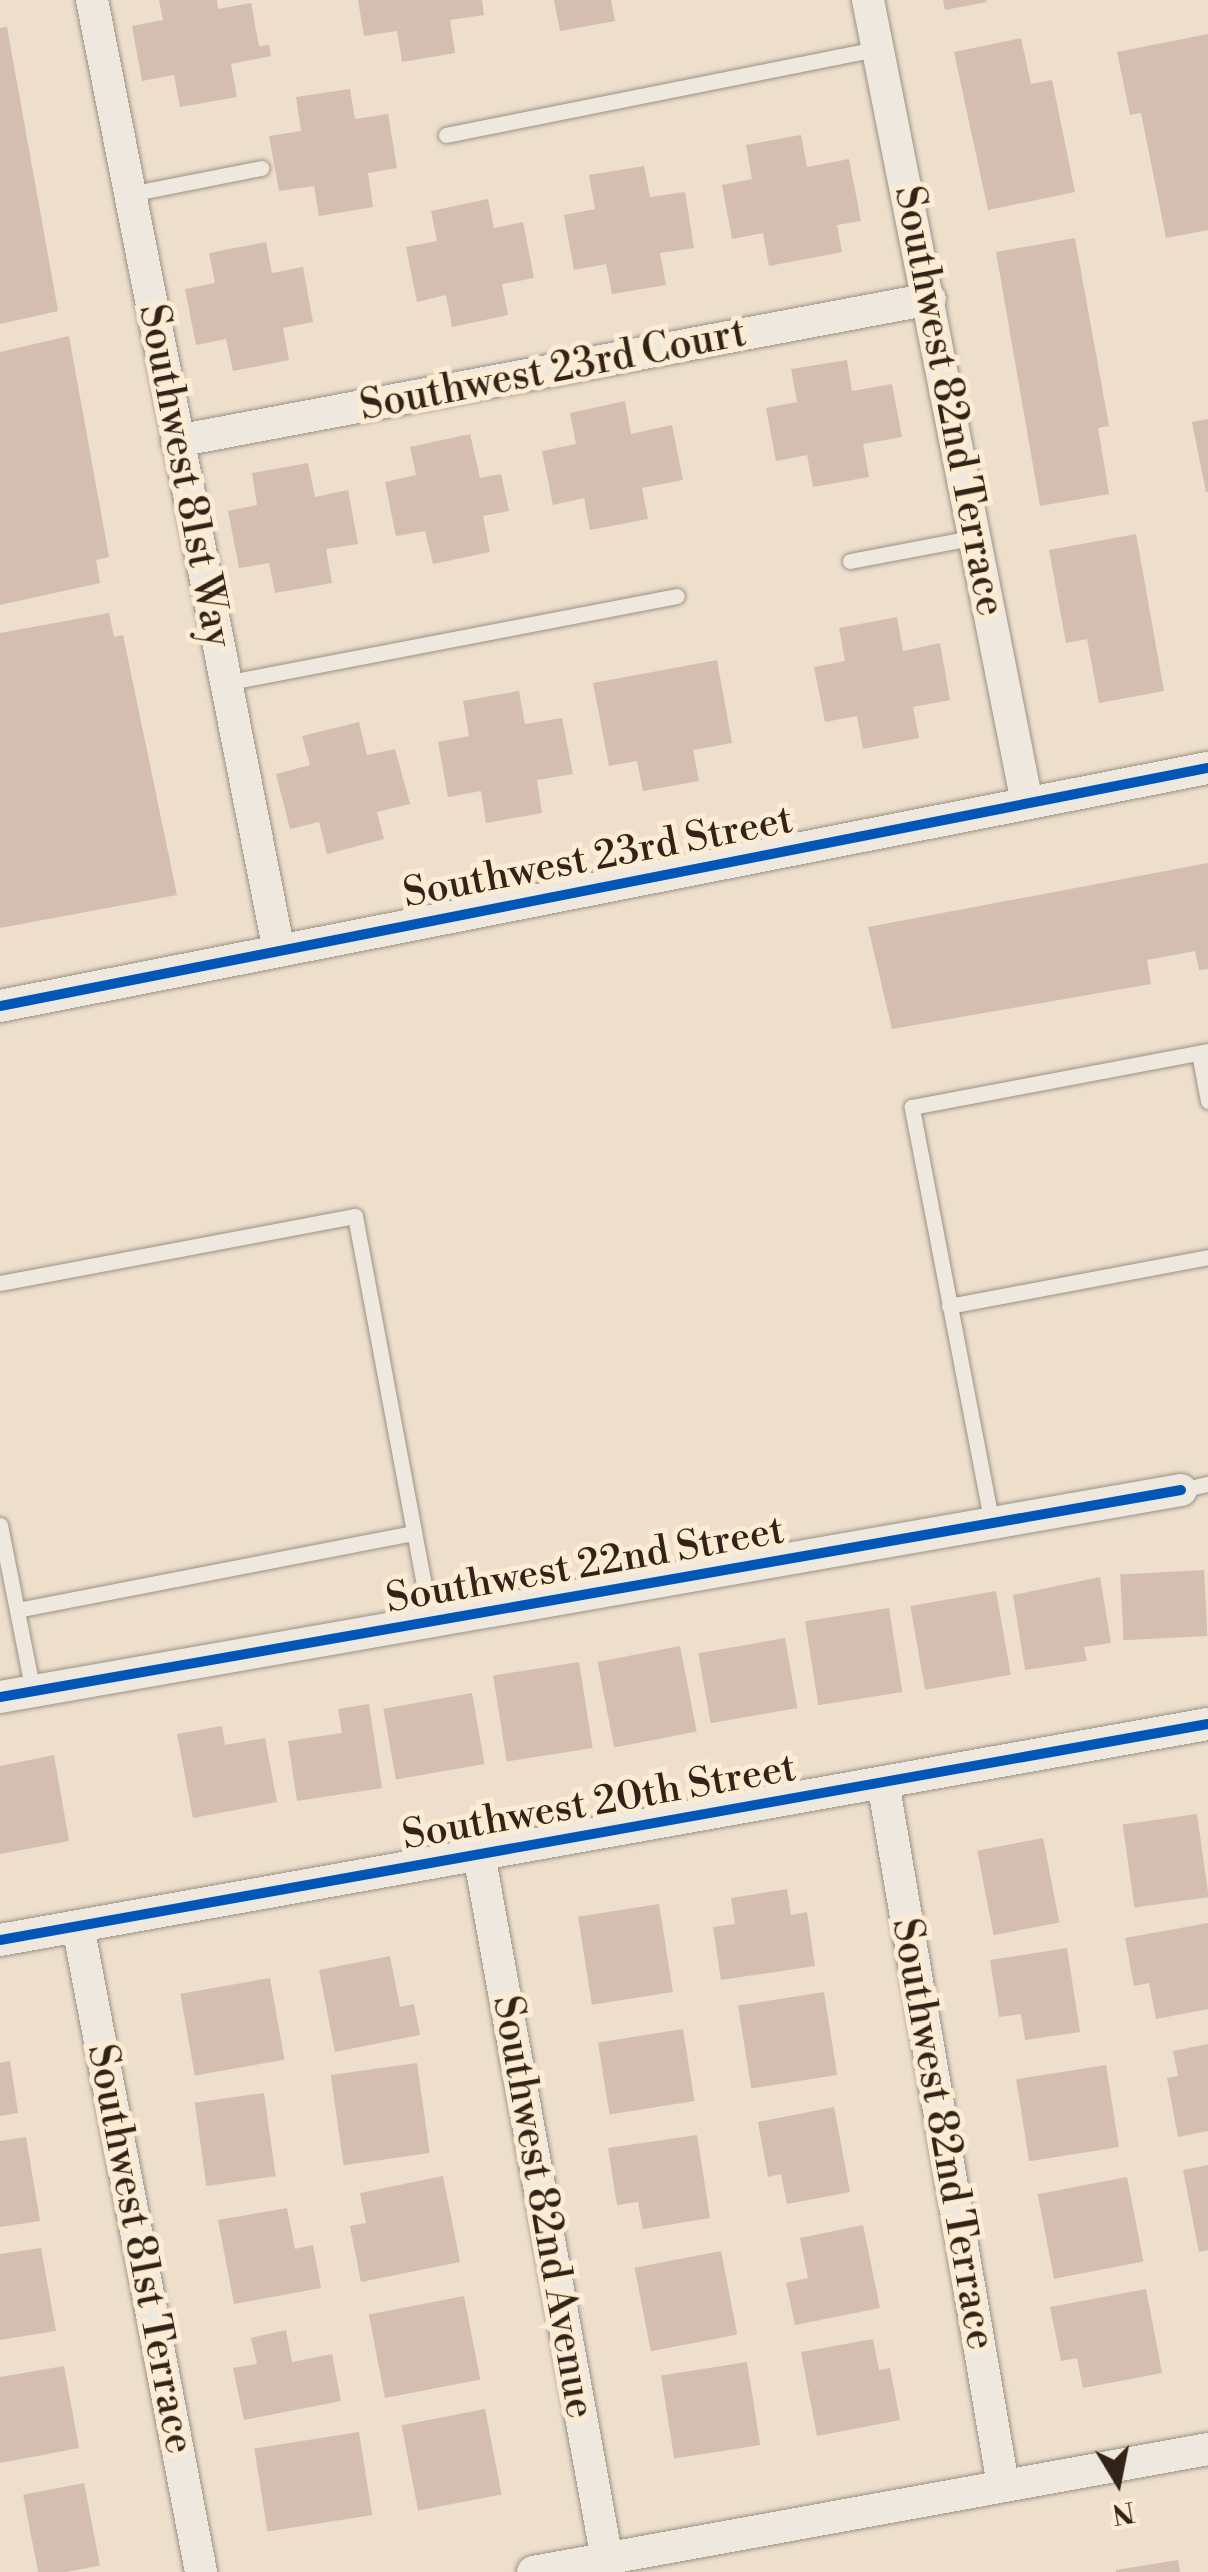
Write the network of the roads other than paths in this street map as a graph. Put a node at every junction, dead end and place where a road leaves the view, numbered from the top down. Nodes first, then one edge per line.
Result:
1 (92, 0) edge
2 (868, 0) edge
3 (880, 48) junction
4 (446, 136) dead end
5 (261, 168) dead end
6 (130, 194) junction
7 (930, 299) junction
8 (177, 441) junction
9 (976, 536) junction
10 (850, 562) dead end
11 (677, 596) dead end
12 (225, 683) junction
13 (1208, 768) edge
14 (1027, 803) junction
15 (279, 951) junction
16 (0, 1006) edge
17 (1203, 1052) edge
18 (1208, 1101) edge
19 (1208, 1257) edge
20 (0, 1284) edge
21 (950, 1306) junction
22 (1194, 1487) edge
23 (992, 1524) junction
24 (0, 1525) edge
25 (414, 1533) junction
26 (17, 1610) junction
27 (431, 1622) junction
28 (33, 1691) junction
29 (0, 1697) edge
30 (1208, 1724) edge
31 (883, 1782) junction
32 (479, 1854) junction
33 (78, 1926) junction
34 (0, 1940) edge
35 (1208, 2448) edge
36 (1003, 2485) junction
37 (607, 2560) junction
38 (202, 2572) edge
39 (532, 2572) edge

1 - 6 street, Southwest 81st Way
2 - 3 street, Southwest 82nd Terrace
3 - 4 lane
3 - 7 street, Southwest 82nd Terrace
5 - 6 lane
6 - 8 street, Southwest 81st Way
7 - 8 street, Southwest 23rd Court
7 - 9 street, Southwest 82nd Terrace
8 - 12 street, Southwest 81st Way
9 - 10 lane
9 - 14 street, Southwest 82nd Terrace
11 - 12 lane
12 - 15 street, Southwest 81st Way
13 - 14 street, Southwest 23rd Street
14 - 15 street, Southwest 23rd Street
15 - 16 street, Southwest 23rd Street
17 - 18 lane
17 - 21 lane
19 - 21 lane
20 - 25 lane
21 - 23 lane
22 - 23 street, Southwest 22nd Street
23 - 27 street, Southwest 22nd Street
24 - 26 lane
25 - 26 lane
25 - 27 lane
26 - 28 lane
27 - 28 street, Southwest 22nd Street
28 - 29 street, Southwest 22nd Street
30 - 31 street, Southwest 20th Street
31 - 32 street, Southwest 20th Street
31 - 36 street, Southwest 82nd Terrace
32 - 33 street, Southwest 20th Street
32 - 37 street, Southwest 82nd Avenue
33 - 34 street, Southwest 20th Street
33 - 38 street, Southwest 81st Terrace
35 - 36 street
36 - 37 street
37 - 39 street

